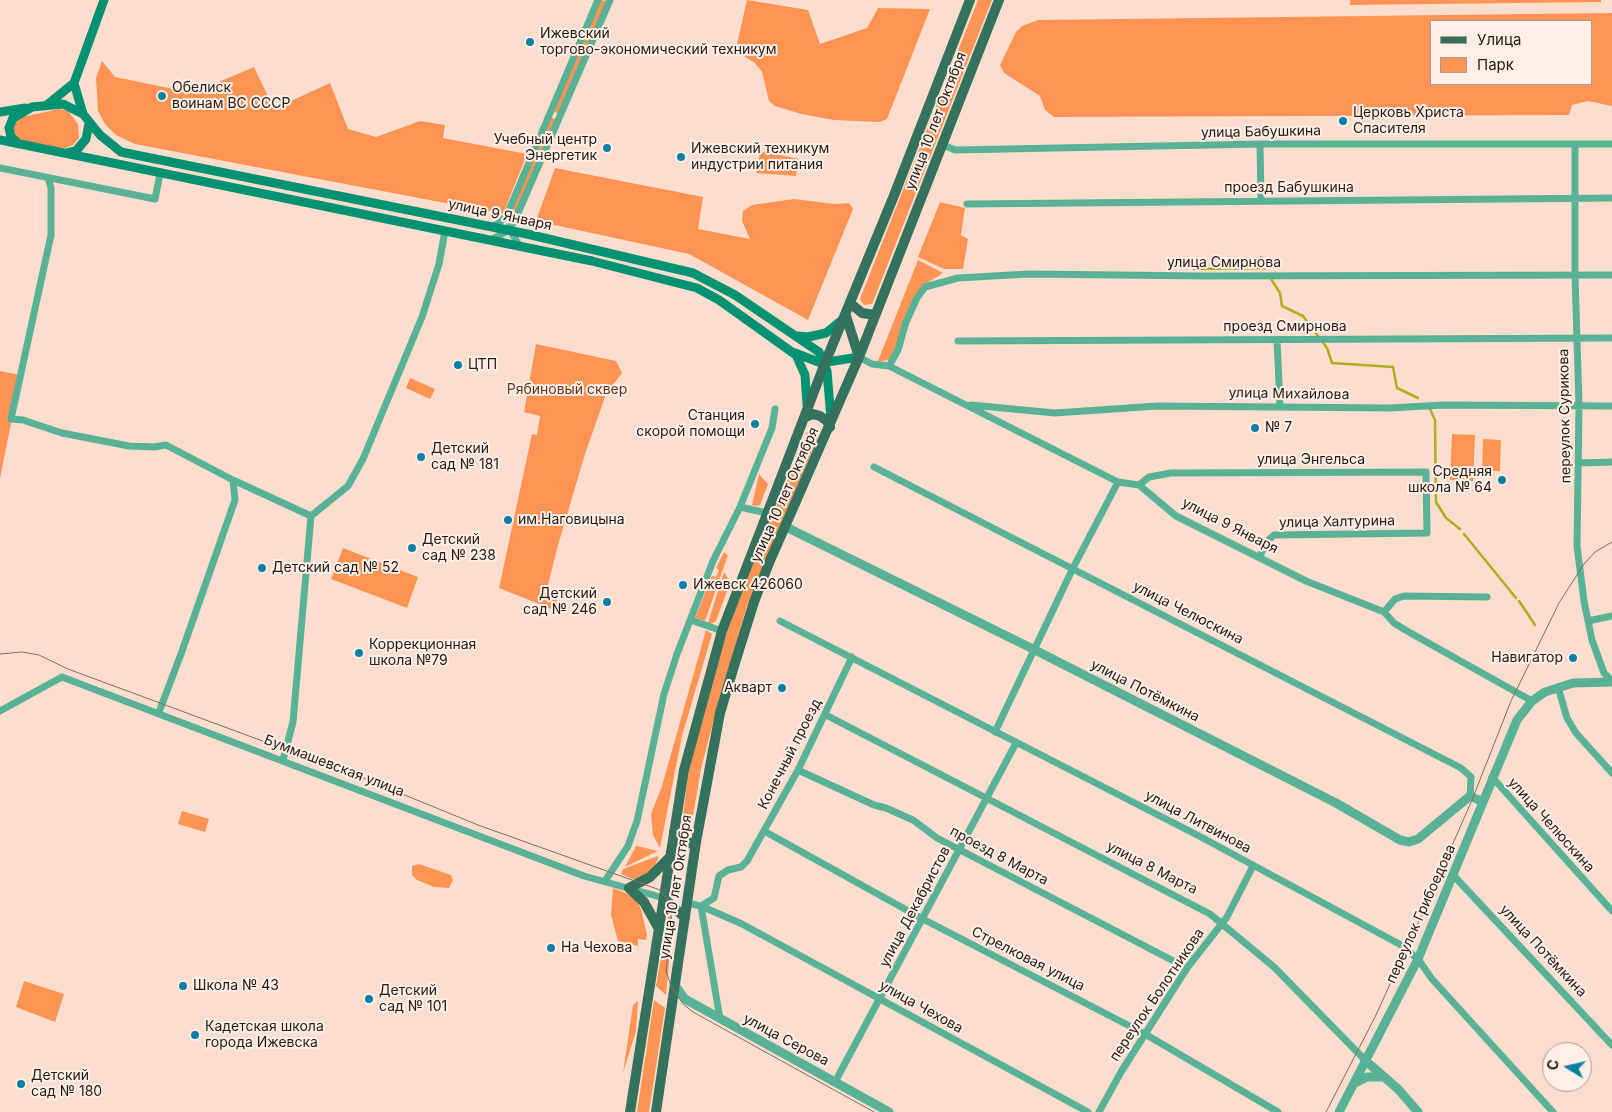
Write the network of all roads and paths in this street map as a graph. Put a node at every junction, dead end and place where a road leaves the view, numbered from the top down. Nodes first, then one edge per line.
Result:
1 (104, 0) edge
2 (598, 0) edge
3 (610, 0) edge
4 (970, 0) edge
5 (999, 0) edge
6 (74, 83) junction
7 (48, 105) junction
8 (32, 107) junction
9 (0, 112) edge
10 (83, 114) junction
11 (550, 114) junction
12 (560, 118) junction
13 (89, 123) junction
14 (0, 140) edge
15 (19, 144) junction
16 (942, 144) junction
17 (1260, 144) junction
18 (1575, 144) junction
19 (1612, 144) edge
20 (61, 154) junction
21 (0, 168) edge
22 (160, 174) junction
23 (48, 178) junction
24 (1575, 198) junction
25 (1612, 198) edge
26 (1261, 201) junction
27 (966, 204) dead end
28 (506, 217) junction
29 (516, 220) junction
30 (493, 227) junction
31 (509, 230) junction
32 (445, 231) junction
33 (527, 234) junction
34 (491, 240) junction
35 (519, 245) junction
36 (1575, 275) junction
37 (1612, 275) edge
38 (850, 303) junction
39 (875, 315) junction
40 (846, 316) junction
41 (792, 336) junction
42 (1576, 338) junction
43 (1612, 338) edge
44 (1277, 340) junction
45 (958, 341) dead end
46 (792, 352) junction
47 (859, 358) junction
48 (825, 363) junction
49 (889, 366) junction
50 (966, 405) junction
51 (1579, 405) junction
52 (1280, 406) junction
53 (1612, 406) edge
54 (775, 409) dead end
55 (806, 417) junction
56 (830, 427) junction
57 (1612, 462) edge
58 (1578, 463) junction
59 (874, 467) dead end
60 (233, 480) junction
61 (1118, 482) junction
62 (1139, 485) junction
63 (740, 507) junction
64 (767, 513) junction
65 (311, 516) junction
66 (786, 527) junction
67 (1427, 532) joint
68 (1260, 557) junction
69 (1073, 568) junction
70 (1488, 597) dead end
71 (1384, 612) junction
72 (1612, 616) edge
73 (691, 620) junction
74 (780, 620) dead end
75 (1588, 622) junction
76 (722, 631) junction
77 (1035, 650) junction
78 (852, 657) junction
79 (1612, 681) edge
80 (1558, 687) junction
81 (1532, 701) junction
82 (0, 711) edge
83 (158, 712) junction
84 (826, 715) junction
85 (995, 732) junction
86 (1016, 743) junction
87 (283, 760) junction
88 (798, 770) junction
89 (1612, 773) edge
90 (1492, 777) junction
91 (1470, 796) junction
92 (987, 799) junction
93 (1483, 802) junction
94 (764, 831) junction
95 (674, 832) junction
96 (696, 842) junction
97 (960, 850) junction
98 (669, 858) junction
99 (1253, 866) junction
100 (1454, 876) junction
101 (605, 881) junction
102 (630, 888) junction
103 (664, 898) junction
104 (687, 903) junction
105 (701, 906) junction
106 (1612, 911) edge
107 (685, 918) junction
108 (921, 918) junction
109 (1220, 923) junction
110 (659, 929) junction
111 (1418, 959) junction
112 (1187, 968) junction
113 (675, 985) junction
114 (880, 998) junction
115 (720, 1019) junction
116 (1145, 1034) junction
117 (1612, 1045) edge
118 (1375, 1046) junction
119 (1367, 1062) junction
120 (1380, 1074) junction
121 (835, 1082) junction
122 (1355, 1083) junction
123 (630, 1112) edge
124 (656, 1112) edge
125 (889, 1112) edge
126 (1088, 1112) edge
127 (1099, 1112) edge
128 (1278, 1112) edge
129 (1339, 1112) edge
130 (1418, 1112) edge
131 (1553, 1112) edge

1 - 6 main road
2 - 11 street
3 - 12 street
4 - 38 main road, улица 10 лет Октября
5 - 16 main road, улица 10 лет Октября
6 - 7 main road
6 - 10 main road
7 - 8 main road
7 - 10 main road
8 - 9 main road
8 - 15 main road
10 - 13 main road
11 - 12 street
11 - 28 street
12 - 29 street
13 - 20 main road
13 - 30 main road, улица 9 Января
14 - 15 main road
15 - 20 main road
16 - 17 street, улица Бабушкина
16 - 39 main road, улица 10 лет Октября
17 - 18 street, улица Бабушкина
17 - 26 street
18 - 19 street, улица Бабушкина
18 - 24 street, переулок Сурикова
20 - 22 main road, улица 9 Января
21 - 23 street
22 - 23 street
22 - 32 main road, улица 9 Января
23 - 60 street
24 - 25 street, проезд Бабушкина
24 - 26 street, проезд Бабушкина
24 - 36 street, переулок Сурикова
26 - 27 street, проезд Бабушкина
28 - 30 street
28 - 31 street
29 - 31 street
29 - 33 street
30 - 31 main road, улица 9 Января
31 - 33 main road, улица 9 Января
31 - 34 street
31 - 35 street
32 - 34 main road, улица 9 Января
32 - 65 street
33 - 41 main road, улица 9 Января
34 - 35 main road, улица 9 Января
35 - 46 main road, улица 9 Января
36 - 37 street, улица Смирнова
36 - 42 street, переулок Сурикова
36 - 49 street, улица Смирнова
38 - 39 main road
38 - 40 main road, улица 10 лет Октября
39 - 47 main road, улица 10 лет Октября
40 - 41 main road
40 - 47 main road
40 - 48 main road, улица 10 лет Октября
41 - 48 main road, улица 9 Января
42 - 43 street, проезд Смирнова
42 - 44 street, проезд Смирнова
42 - 51 street, переулок Сурикова
44 - 45 street, проезд Смирнова
44 - 52 street
46 - 48 main road
46 - 55 main road, улица 9 Января
47 - 48 main road
47 - 49 street
47 - 56 main road, улица 10 лет Октября
48 - 55 main road, улица 10 лет Октября
48 - 56 main road
49 - 50 street
50 - 52 street, улица Михайлова
50 - 61 street
51 - 52 street, улица Михайлова
51 - 53 street, улица Михайлова
51 - 58 street, переулок Сурикова
54 - 63 street
55 - 56 main road
55 - 64 main road, улица 10 лет Октября
56 - 66 main road, улица 10 лет Октября
57 - 58 street
58 - 75 street, переулок Сурикова
59 - 69 street, улица Челюскина
60 - 65 street
60 - 83 street
61 - 62 street
61 - 69 street
62 - 67 street, улица Энгельса
62 - 68 street, улица 9 Января
63 - 64 street
63 - 73 street
64 - 76 main road, улица 10 лет Октября
65 - 87 street
66 - 77 street, улица Потёмкина
66 - 96 main road, улица 10 лет Октября
67 - 68 street, улица Халтурина
68 - 71 street, улица 9 Января
69 - 77 street
69 - 91 street, улица Челюскина
70 - 71 street
71 - 81 street, улица 9 Января
72 - 75 street
73 - 76 street
73 - 101 street
74 - 78 street, улица Литвинова
75 - 79 street, переулок Сурикова
76 - 95 main road, улица 10 лет Октября
77 - 85 street
77 - 91 street, улица Потёмкина
78 - 84 street, Конечный проезд
78 - 85 street, улица Литвинова
79 - 80 street
80 - 81 street
80 - 89 street
81 - 90 street, переулок Грибоедова
82 - 83 street, Буммашевская улица
83 - 87 street, Буммашевская улица
84 - 88 street, Конечный проезд
84 - 92 street, улица 8 Марта
85 - 86 street, улица Литвинова
86 - 92 street, улица Декабристов
86 - 99 street, улица Литвинова
87 - 101 street, Буммашевская улица
88 - 94 street, Конечный проезд
88 - 97 street, проезд 8 Марта
90 - 93 street, переулок Грибоедова
90 - 106 street, улица Челюскина
91 - 93 street
92 - 97 street, улица Декабристов
92 - 109 street, улица 8 Марта
93 - 100 street, переулок Грибоедова
94 - 105 street, Конечный проезд
94 - 108 street, Стрелковая улица
95 - 96 main road
95 - 98 main road, улица 10 лет Октября
96 - 104 main road, улица 10 лет Октября
97 - 108 street, улица Декабристов
97 - 112 street, проезд 8 Марта
98 - 102 main road
98 - 103 main road, улица 10 лет Октября
99 - 109 street, переулок Болотникова
99 - 111 street, улица Литвинова
100 - 111 street, переулок Грибоедова
100 - 117 street, улица Потёмкина
101 - 102 street, Буммашевская улица
102 - 103 street, Буммашевская улица
102 - 110 main road
103 - 107 main road
103 - 110 main road, улица 10 лет Октября
104 - 105 street, улица Чехова
104 - 107 main road, улица 10 лет Октября
105 - 114 street, улица Чехова
105 - 115 street
107 - 113 main road, улица 10 лет Октября
108 - 114 street, улица Декабристов
108 - 116 street, Стрелковая улица
109 - 112 street, переулок Болотникова
109 - 119 street, улица 8 Марта
110 - 123 main road, улица 10 лет Октября
111 - 118 street, переулок Грибоедова
111 - 131 street, улица Литвинова
112 - 116 street, переулок Болотникова
113 - 115 street, улица Серова
113 - 124 main road, улица 10 лет Октября
114 - 121 street, улица Декабристов
114 - 126 street, улица Чехова
115 - 121 street, улица Серова
116 - 127 street, переулок Болотникова
116 - 128 street, Стрелковая улица
118 - 119 street, переулок Грибоедова
118 - 120 street
119 - 120 street, улица 8 Марта
119 - 122 street, переулок Грибоедова
120 - 122 street
120 - 130 street, улица 8 Марта
121 - 125 street, улица Серова
122 - 129 street, переулок Грибоедова

